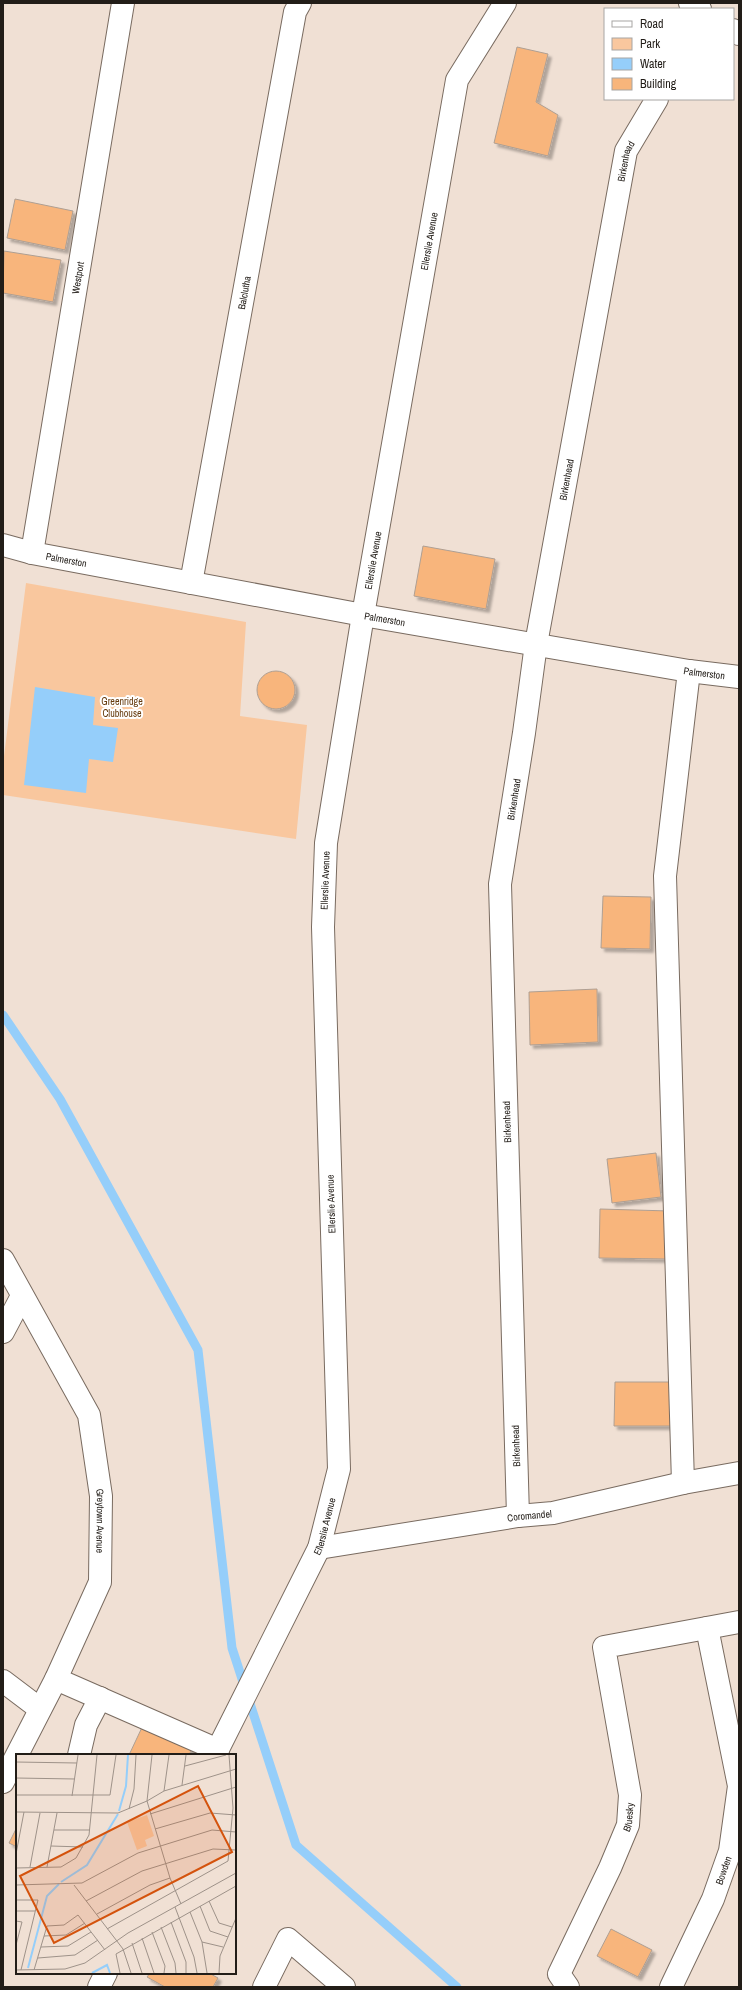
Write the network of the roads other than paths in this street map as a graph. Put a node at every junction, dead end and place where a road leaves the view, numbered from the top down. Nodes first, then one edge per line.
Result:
1 (123, 3) edge
2 (300, 3) edge
3 (505, 3) edge
4 (656, 100) edge
5 (3, 545) edge
6 (32, 553) junction
7 (191, 583) junction
8 (364, 615) junction
9 (536, 644) junction
10 (689, 671) junction
11 (739, 677) edge
12 (3, 1260) edge
13 (22, 1296) junction
14 (3, 1332) edge
15 (739, 1473) edge
16 (683, 1483) junction
17 (518, 1516) junction
18 (319, 1548) junction
19 (739, 1622) edge
20 (707, 1628) junction
21 (56, 1679) junction
22 (3, 1681) edge
23 (100, 1698) junction
24 (40, 1709) junction
25 (216, 1752) edge
26 (17, 1754) edge
27 (79, 1754) edge
28 (16, 1756) edge
29 (3, 1782) edge
30 (106, 1974) edge
31 (564, 1981) edge
32 (99, 1987) edge
33 (264, 1987) edge
34 (344, 1987) edge
35 (671, 1987) edge

1 - 6 street, Westport
2 - 7 street, Balclutha
3 - 8 street, Ellerslie Avenue
4 - 9 street, Birkenhead
5 - 6 street, Palmerston
6 - 7 street, Palmerston
7 - 8 street, Palmerston
8 - 9 street, Palmerston
8 - 18 street, Ellerslie Avenue
9 - 10 street, Palmerston
9 - 17 street, Birkenhead
10 - 11 street, Palmerston
10 - 16 street
12 - 13 street, Greytown Avenue
13 - 14 street
13 - 21 street, Greytown Avenue
15 - 16 street, Coromandel
16 - 17 street, Coromandel
17 - 18 street, Coromandel
18 - 25 street, Ellerslie Avenue
19 - 20 street
20 - 31 street, Bluesky
20 - 35 street, Bowden
21 - 23 street
21 - 24 street, Greytown Avenue
22 - 24 street
23 - 25 street
23 - 27 street
24 - 26 street, Greytown Avenue
28 - 29 street, Greytown Avenue
30 - 32 street
33 - 34 street

